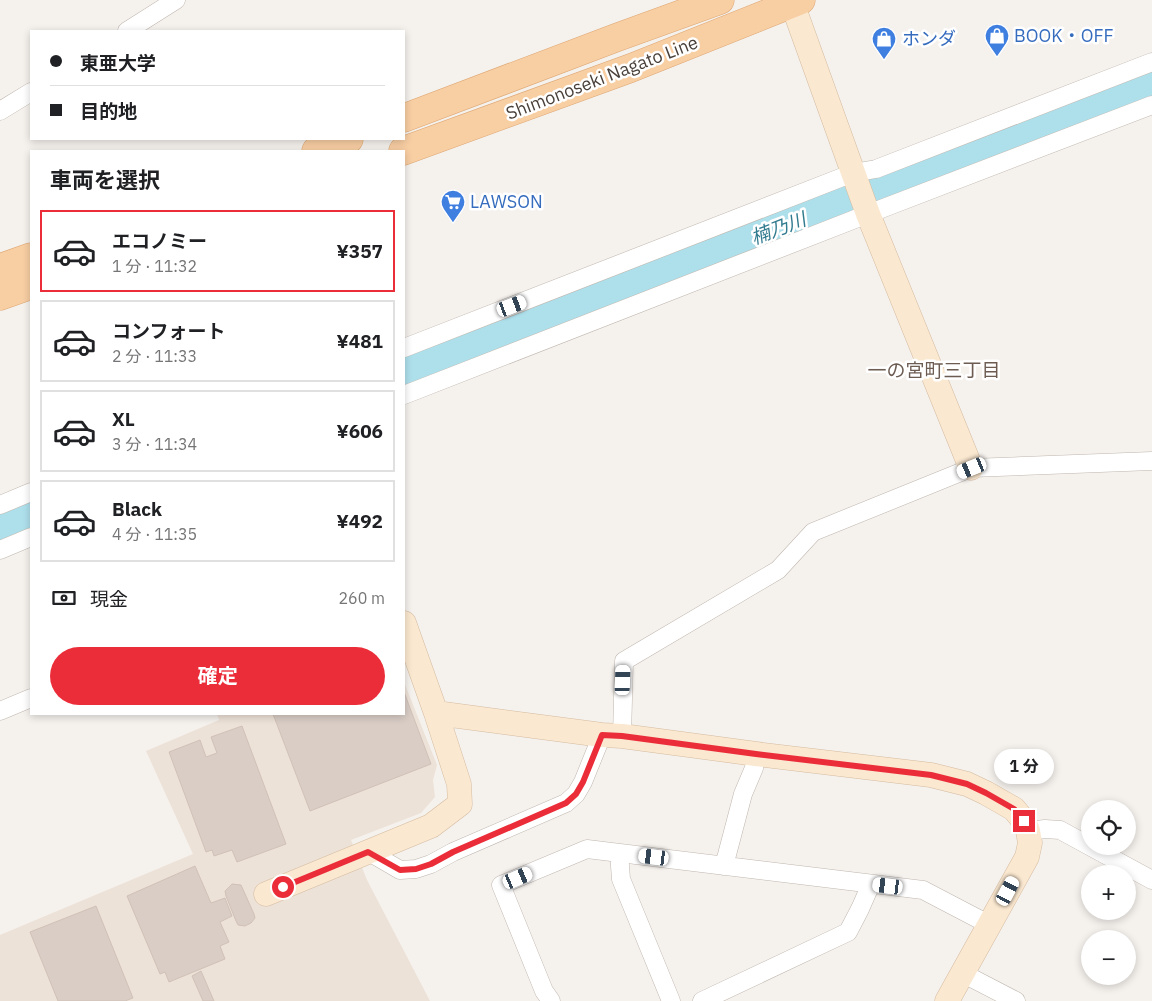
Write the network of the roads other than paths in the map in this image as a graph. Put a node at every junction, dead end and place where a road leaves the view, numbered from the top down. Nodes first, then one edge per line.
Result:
1 (176, 0) edge
2 (720, 0) edge
3 (795, 1) edge
4 (129, 30) edge
5 (1152, 62) edge
6 (30, 93) edge
7 (1152, 105) edge
8 (0, 111) edge
9 (405, 118) edge
10 (346, 140) edge
11 (319, 150) edge
12 (405, 150) edge
13 (854, 176) junction
14 (867, 210) junction
15 (30, 257) edge
16 (0, 268) edge
17 (30, 285) edge
18 (0, 296) edge
19 (405, 348) edge
20 (405, 395) edge
21 (1152, 461) edge
22 (972, 468) junction
23 (30, 492) edge
24 (0, 505) edge
25 (30, 537) edge
26 (0, 550) edge
27 (405, 626) edge
28 (30, 698) edge
29 (0, 711) edge
30 (436, 713) junction
31 (612, 735) junction
32 (756, 754) junction
33 (1028, 831) junction
34 (368, 852) junction
35 (619, 853) junction
36 (724, 866) junction
37 (1152, 880) edge
38 (871, 884) junction
39 (266, 894) dead end
40 (990, 925) junction
41 (962, 973) junction
42 (551, 1001) edge
43 (670, 1001) edge
44 (702, 1001) edge
45 (947, 1001) edge
46 (1016, 1001) edge

1 - 4 street
2 - 9 main road, Shimonoseki Nagato Line
3 - 12 main road, Shimonoseki Nagato Line
3 - 13 street
5 - 13 street
6 - 8 street
7 - 14 street
10 - 11 main road
13 - 14 street
13 - 19 street
14 - 20 street
14 - 22 street
15 - 16 main road
17 - 18 main road
21 - 22 street
22 - 31 street
23 - 24 street
25 - 26 street
27 - 30 street
28 - 29 street
30 - 31 street
30 - 34 street
31 - 32 street
31 - 34 street
32 - 33 street
32 - 36 street
33 - 37 street
33 - 40 street
34 - 39 street
35 - 36 street
35 - 42 street
35 - 43 street
36 - 38 street
38 - 40 street
38 - 44 street
40 - 41 street
41 - 45 street
41 - 46 street

